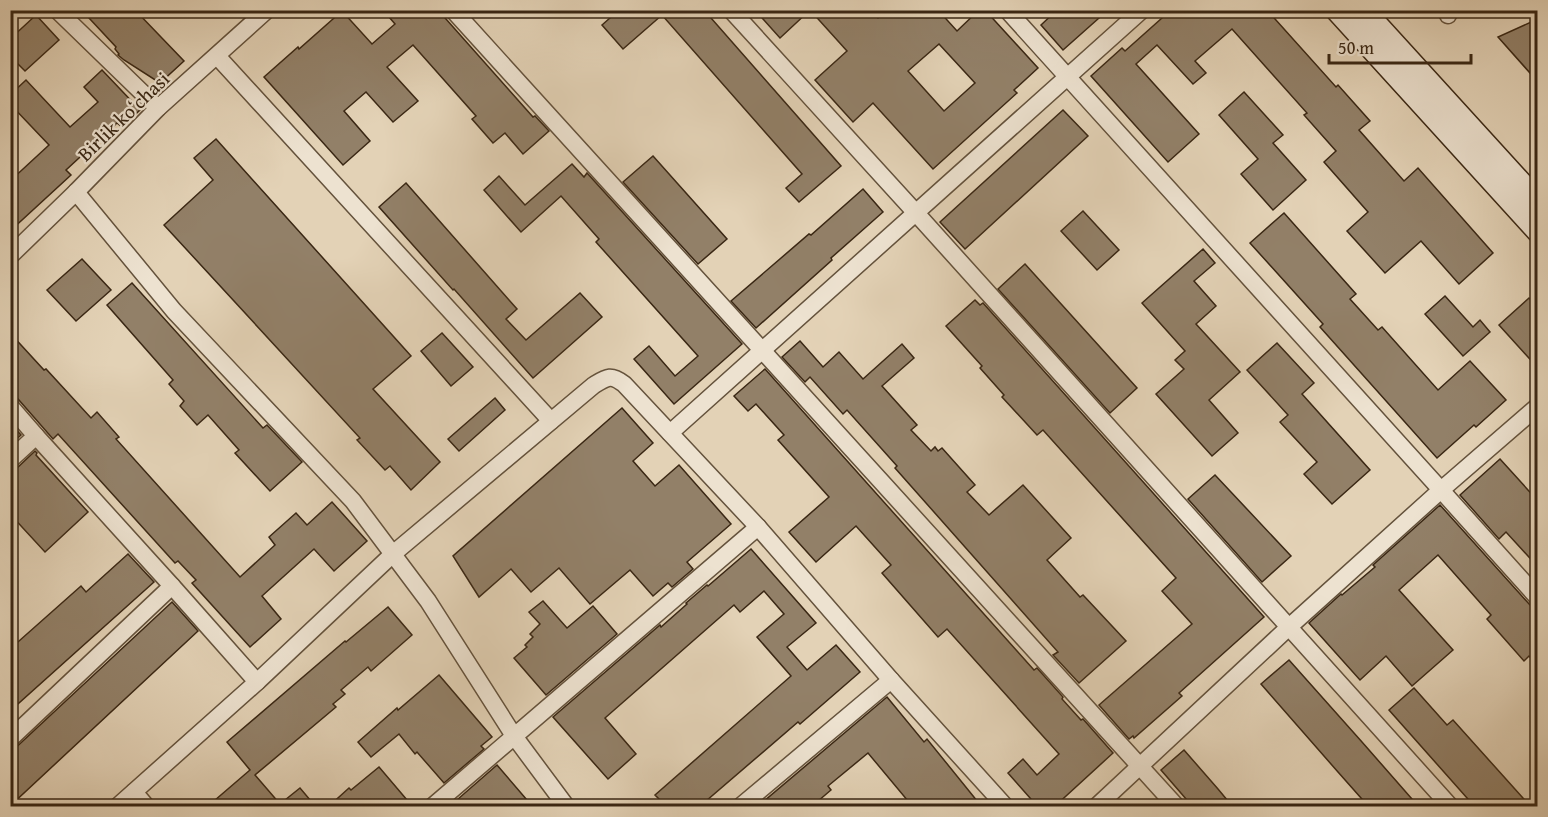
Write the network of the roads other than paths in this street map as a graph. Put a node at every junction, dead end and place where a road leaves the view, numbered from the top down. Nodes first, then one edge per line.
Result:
1 (57, 10) edge
2 (267, 10) edge
3 (453, 10) edge
4 (731, 10) edge
5 (1006, 10) edge
6 (1142, 10) edge
7 (1337, 10) edge
8 (1363, 10) edge
9 (217, 56) junction
10 (1067, 77) junction
11 (158, 108) junction
12 (75, 192) junction
13 (1538, 202) edge
14 (916, 213) junction
15 (1538, 231) edge
16 (10, 256) edge
17 (762, 351) junction
18 (10, 406) edge
19 (1538, 406) edge
20 (551, 422) junction
21 (670, 433) junction
22 (36, 436) junction
23 (10, 460) edge
24 (1441, 490) junction
25 (758, 527) junction
26 (394, 554) junction
27 (172, 586) junction
28 (1538, 598) edge
29 (1289, 627) junction
30 (891, 680) junction
31 (257, 682) junction
32 (514, 736) junction
33 (10, 739) edge
34 (1140, 766) junction
35 (134, 792) junction
36 (118, 807) edge
37 (146, 807) edge
38 (433, 807) edge
39 (566, 807) edge
40 (741, 807) edge
41 (1005, 807) edge
42 (1096, 807) edge
43 (1176, 807) edge
44 (1450, 807) edge

1 - 11 street
2 - 9 street, Birlik koʻchasi
3 - 17 street
4 - 14 street
5 - 10 street
6 - 10 street
7 - 15 main road
8 - 13 main road
9 - 11 street, Birlik koʻchasi
9 - 20 street
10 - 14 street
10 - 24 street
11 - 12 street, Birlik koʻchasi
12 - 16 street, Birlik koʻchasi
12 - 26 street
14 - 17 street
14 - 29 street
17 - 21 street
17 - 34 street
18 - 22 street
19 - 24 street
20 - 21 street
20 - 26 street
21 - 25 street
22 - 23 street
22 - 27 street
24 - 28 street
24 - 29 street
25 - 30 street
25 - 32 street
26 - 31 street
26 - 32 street
27 - 31 street
27 - 33 street
29 - 34 street
29 - 44 street
30 - 40 street
30 - 41 street
31 - 35 street
32 - 38 street
32 - 39 street
34 - 42 street
34 - 43 street
35 - 36 street
35 - 37 street

